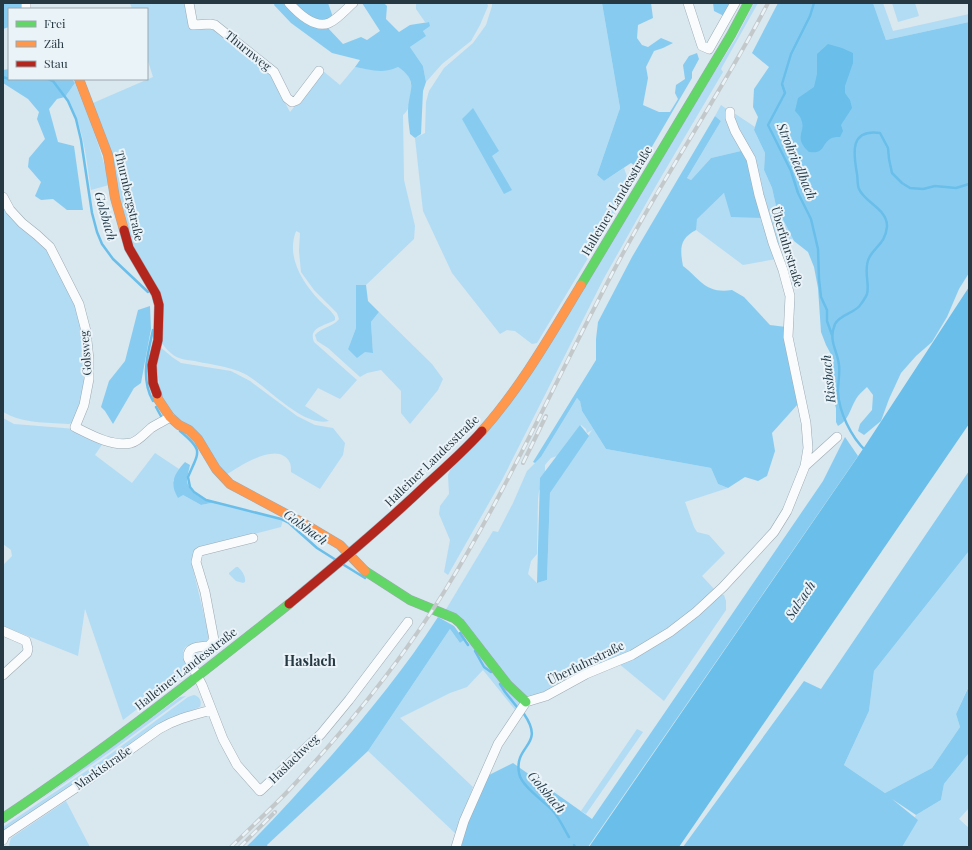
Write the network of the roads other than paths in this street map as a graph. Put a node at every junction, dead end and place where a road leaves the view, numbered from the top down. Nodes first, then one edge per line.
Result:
1 (189, 3) edge
2 (289, 3) edge
3 (353, 3) edge
4 (688, 3) edge
5 (735, 3) edge
6 (748, 3) edge
7 (319, 71) dead end
8 (79, 80) edge
9 (730, 112) dead end
10 (3, 196) edge
11 (170, 417) junction
12 (837, 437) dead end
13 (805, 466) junction
14 (253, 538) dead end
15 (347, 557) junction
16 (408, 622) dead end
17 (3, 631) edge
18 (3, 675) edge
19 (197, 676) junction
20 (526, 702) junction
21 (211, 710) junction
22 (3, 818) edge
23 (3, 840) edge
24 (456, 847) edge

1 - 7 street, Thurnweg
2 - 3 street
4 - 5 street
6 - 15 main road, Halleiner Landesstraße
8 - 11 main road, Thurnbergstraße
9 - 13 street, Überfuhrstraße
10 - 11 street, Golsweg
11 - 15 main road, Thurnbergstraße
12 - 13 street, Überfuhrstraße
13 - 20 street, Überfuhrstraße
14 - 19 street, Haslachweg
15 - 19 main road, Halleiner Landesstraße
15 - 20 main road
16 - 21 street, Haslachweg
17 - 18 street
19 - 21 street, Haslachweg
19 - 22 main road, Halleiner Landesstraße
20 - 24 street
21 - 23 street, Marktstraße

